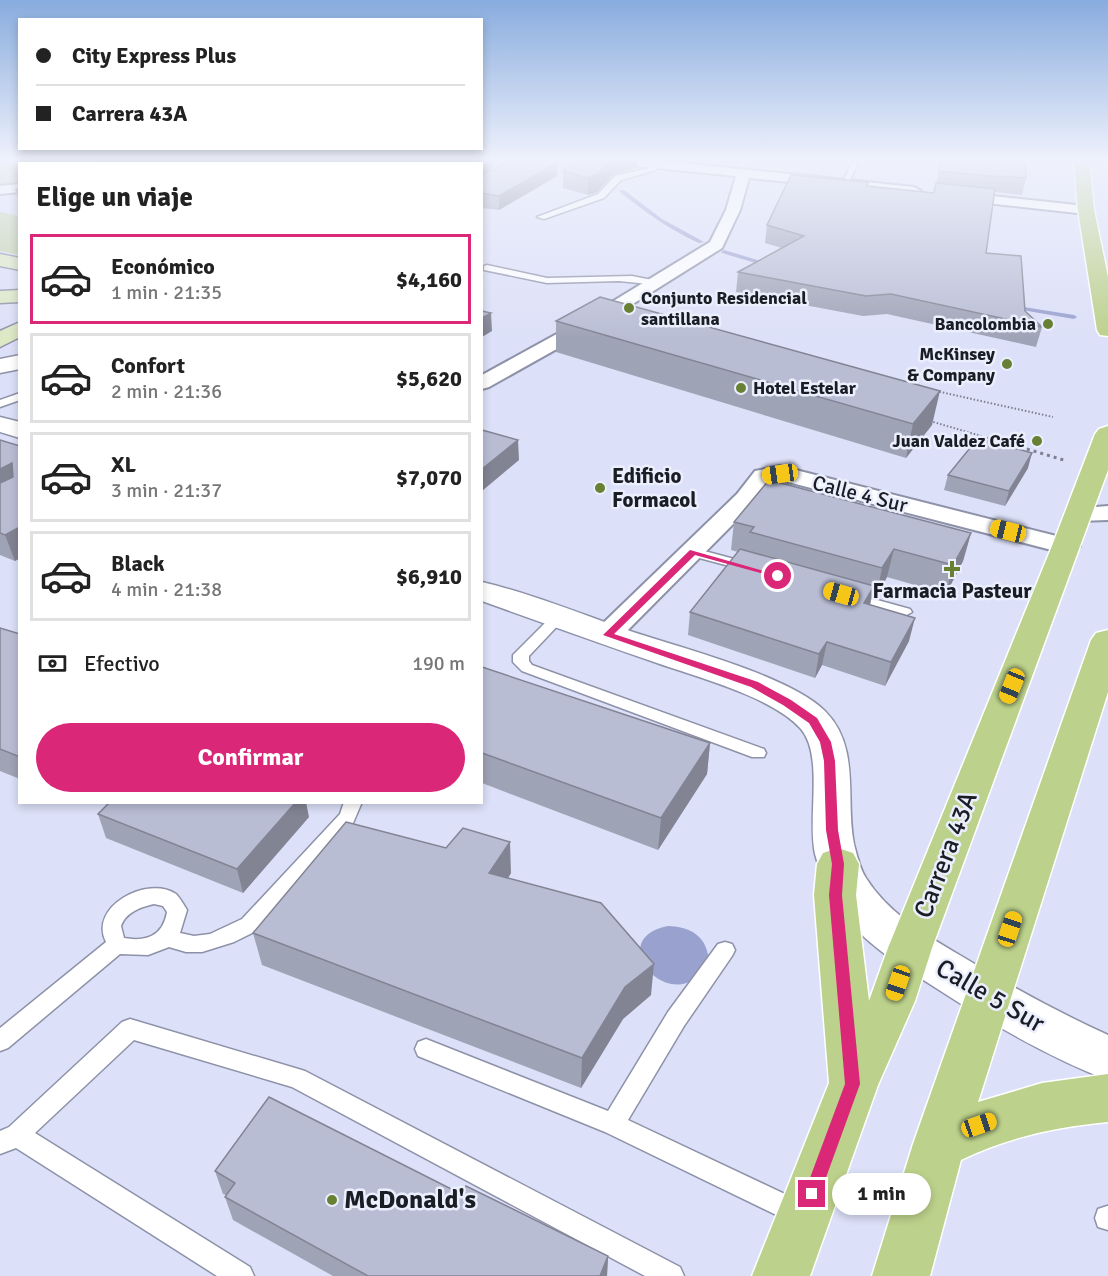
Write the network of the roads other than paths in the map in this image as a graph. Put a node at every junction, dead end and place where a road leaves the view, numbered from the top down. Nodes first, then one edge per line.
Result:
1 (728, 221) edge
2 (1088, 221) edge
3 (0, 254) edge
4 (18, 256) edge
5 (0, 260) edge
6 (18, 264) edge
7 (487, 268) dead end
8 (658, 282) junction
9 (18, 296) edge
10 (0, 297) edge
11 (18, 329) edge
12 (1108, 330) edge
13 (0, 340) edge
14 (18, 362) edge
15 (0, 366) edge
16 (483, 382) edge
17 (18, 397) edge
18 (0, 404) edge
19 (0, 424) edge
20 (18, 430) edge
21 (1108, 434) edge
22 (1108, 513) edge
23 (1073, 530) junction
24 (693, 552) junction
25 (760, 571) edge
26 (483, 591) edge
27 (838, 593) edge
28 (905, 612) edge
29 (558, 618) junction
30 (608, 635) junction
31 (1108, 640) edge
32 (758, 753) dead end
33 (352, 804) edge
34 (838, 864) junction
35 (168, 936) junction
36 (117, 945) junction
37 (910, 948) junction
38 (725, 950) dead end
39 (988, 997) junction
40 (0, 1041) edge
41 (426, 1049) dead end
42 (1108, 1058) edge
43 (853, 1084) junction
44 (1108, 1098) edge
45 (613, 1125) junction
46 (9, 1139) edge
47 (939, 1144) junction
48 (804, 1216) junction
49 (656, 1272) edge
50 (241, 1276) edge
51 (781, 1276) edge
52 (902, 1276) edge

1 - 8 street
2 - 12 main road
3 - 4 main road
5 - 6 main road
7 - 8 lane
8 - 16 street
9 - 10 main road
11 - 13 main road
14 - 15 street
17 - 18 lane
19 - 20 street
21 - 23 main road, Carrera 43A
22 - 23 street, Calle 4 Sur
23 - 24 street, Calle 4 Sur
23 - 37 main road, Carrera 43A
24 - 25 lane
24 - 30 street, Calle 4 Sur
26 - 29 street
27 - 28 lane
29 - 30 street
29 - 32 lane
30 - 34 street
31 - 39 main road
33 - 35 lane
34 - 37 street, Calle 5 Sur
34 - 43 main road
35 - 36 lane
35 - 36 lane
36 - 40 lane
37 - 39 street, Calle 5 Sur
37 - 43 main road, Carrera 43A
38 - 45 lane
39 - 42 street, Calle 5 Sur
39 - 47 main road
41 - 45 lane
43 - 48 main road, Carrera 43A
44 - 47 main road
45 - 48 lane
46 - 49 lane
46 - 50 lane
47 - 52 main road
48 - 51 main road, Carrera 43A

